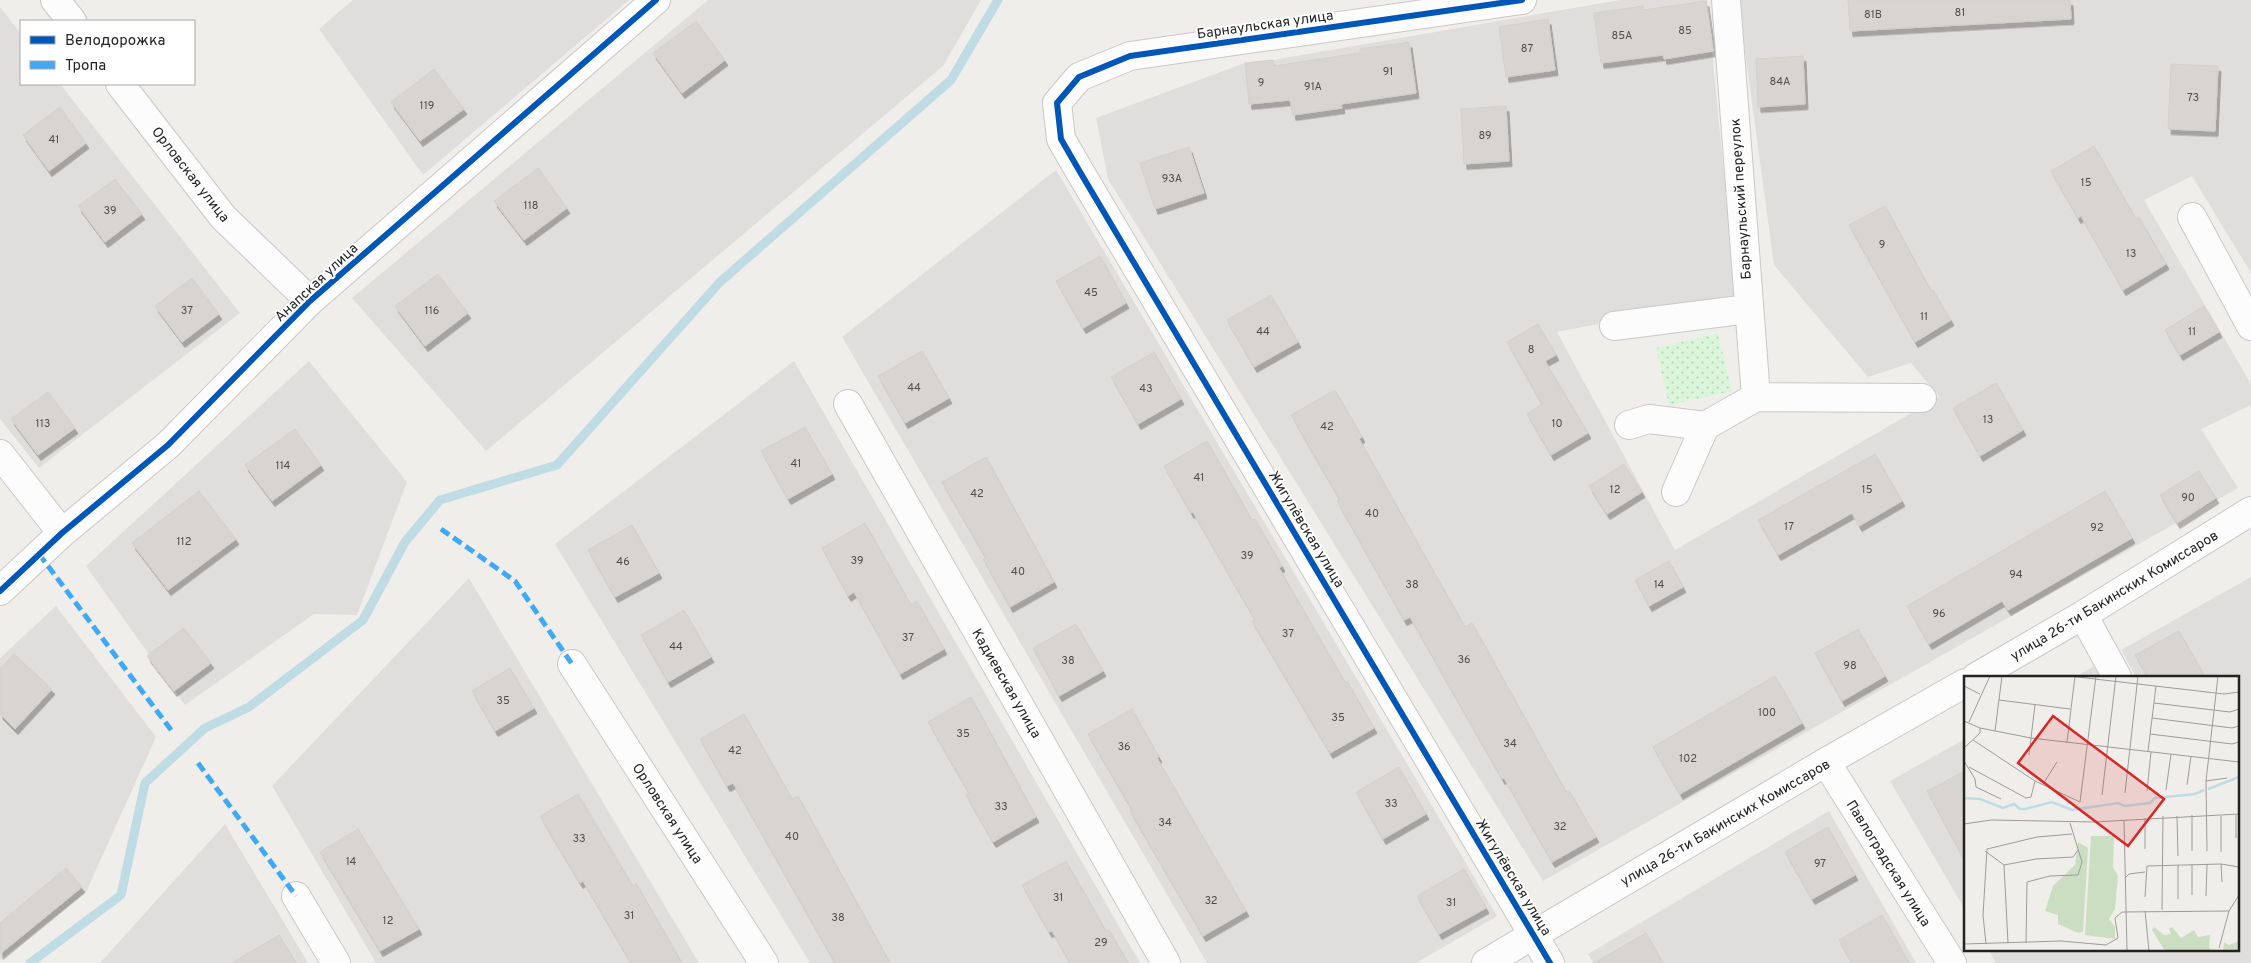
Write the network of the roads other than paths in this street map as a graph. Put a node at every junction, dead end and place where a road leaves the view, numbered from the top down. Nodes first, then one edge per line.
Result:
1 (55, 0) edge
2 (656, 0) edge
3 (1522, 0) edge
4 (1726, 0) edge
5 (71, 20) edge
6 (121, 85) edge
7 (1057, 103) joint
8 (2192, 217) dead end
9 (310, 301) junction
10 (1748, 309) junction
11 (1614, 326) dead end
12 (2251, 326) edge
13 (1756, 397) junction
14 (1922, 398) dead end
15 (848, 404) dead end
16 (1629, 425) dead end
17 (1705, 426) junction
18 (0, 454) edge
19 (1676, 492) dead end
20 (2251, 511) edge
21 (62, 532) junction
22 (0, 591) edge
23 (2083, 616) junction
24 (572, 664) dead end
25 (1978, 676) edge
26 (2116, 676) edge
27 (1964, 684) edge
28 (1826, 762) junction
29 (296, 896) dead end
30 (1534, 934) junction
31 (336, 963) edge
32 (764, 963) edge
33 (1166, 963) edge
34 (1486, 963) edge
35 (1550, 963) edge
36 (1952, 963) edge

1 - 5 street
2 - 9 street, Анапская улица
3 - 7 street, Барнаульская улица
4 - 10 street, Барнаульский переулок
6 - 9 street, Орловская улица
7 - 30 street, Жигулёвская улица
8 - 12 street
9 - 21 street, Анапская улица
10 - 11 street
10 - 13 street, Барнаульский переулок
13 - 14 street
13 - 17 street
15 - 33 street, Кадиевская улица
16 - 17 street
17 - 19 street
18 - 21 street
20 - 23 street, улица 26-ти Бакинских Комиссаров
21 - 22 street, Анапская улица
23 - 25 street, улица 26-ти Бакинских Комиссаров
23 - 26 street
24 - 32 street, Орловская улица
27 - 28 street, улица 26-ти Бакинских Комиссаров
28 - 30 street, улица 26-ти Бакинских Комиссаров
28 - 36 street, Павлоградская улица
29 - 31 street
30 - 34 street, улица 26-ти Бакинских Комиссаров
30 - 35 street, Жигулёвская улица

